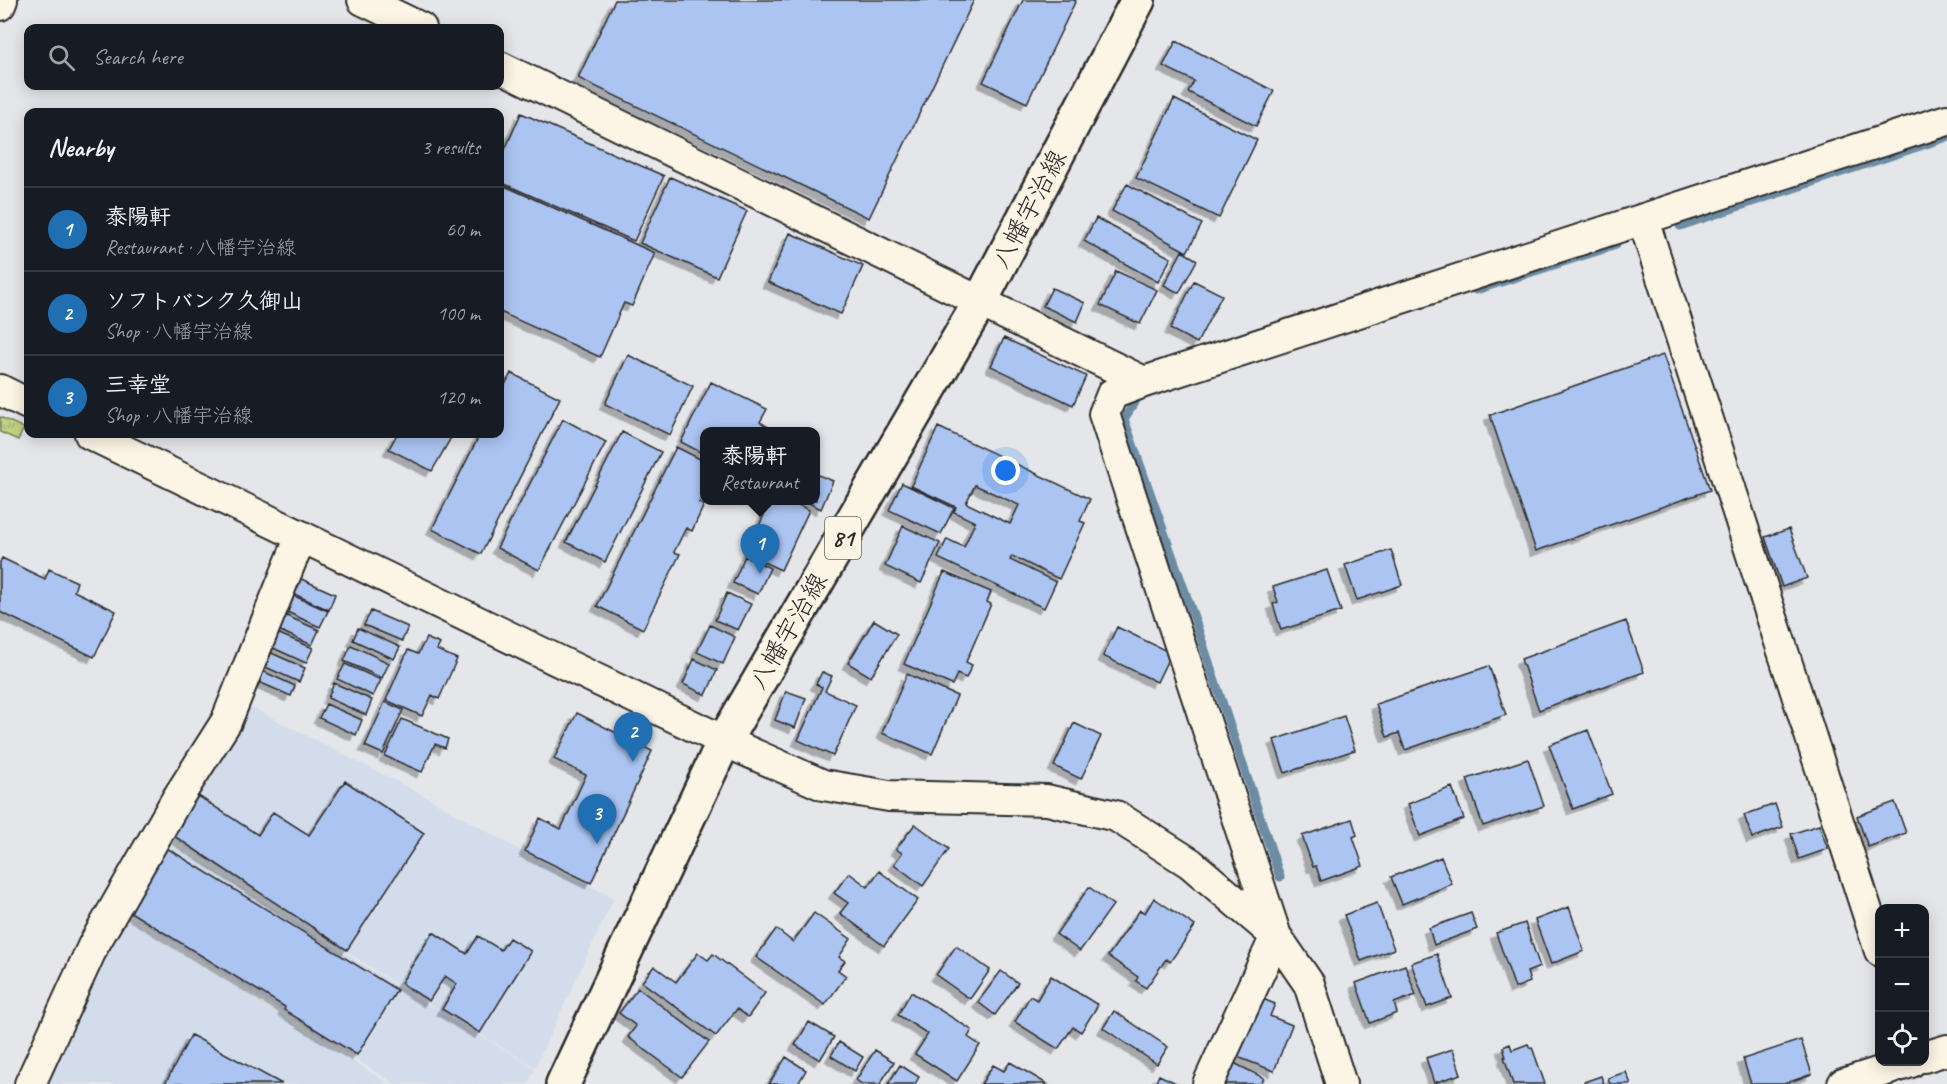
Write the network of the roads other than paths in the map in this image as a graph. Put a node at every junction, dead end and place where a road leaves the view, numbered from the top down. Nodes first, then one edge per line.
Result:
1 (2, 0) edge
2 (363, 0) edge
3 (1138, 0) edge
4 (0, 6) edge
5 (413, 24) edge
6 (504, 69) edge
7 (1947, 120) edge
8 (1643, 219) junction
9 (980, 302) junction
10 (1143, 382) junction
11 (0, 390) edge
12 (24, 402) edge
13 (98, 438) edge
14 (301, 536) junction
15 (724, 741) junction
16 (1276, 936) junction
17 (1875, 936) edge
18 (1947, 1050) edge
19 (1929, 1055) edge
20 (1900, 1066) edge
21 (1915, 1066) edge
22 (30, 1084) edge
23 (563, 1084) edge
24 (1208, 1084) edge
25 (1341, 1084) edge
26 (1843, 1084) edge
27 (1922, 1084) edge

1 - 4 street
2 - 5 street
3 - 9 main road, 八幡宇治線 / 81
6 - 9 street
7 - 8 street
8 - 10 street
8 - 17 street
9 - 10 street
9 - 15 main road, 八幡宇治線 / 81
10 - 16 street
11 - 12 street
13 - 14 street
14 - 15 street
14 - 22 street
15 - 16 street
15 - 23 main road, 八幡宇治線 / 81
16 - 24 street
16 - 25 street
18 - 19 street
20 - 26 street
21 - 27 street

